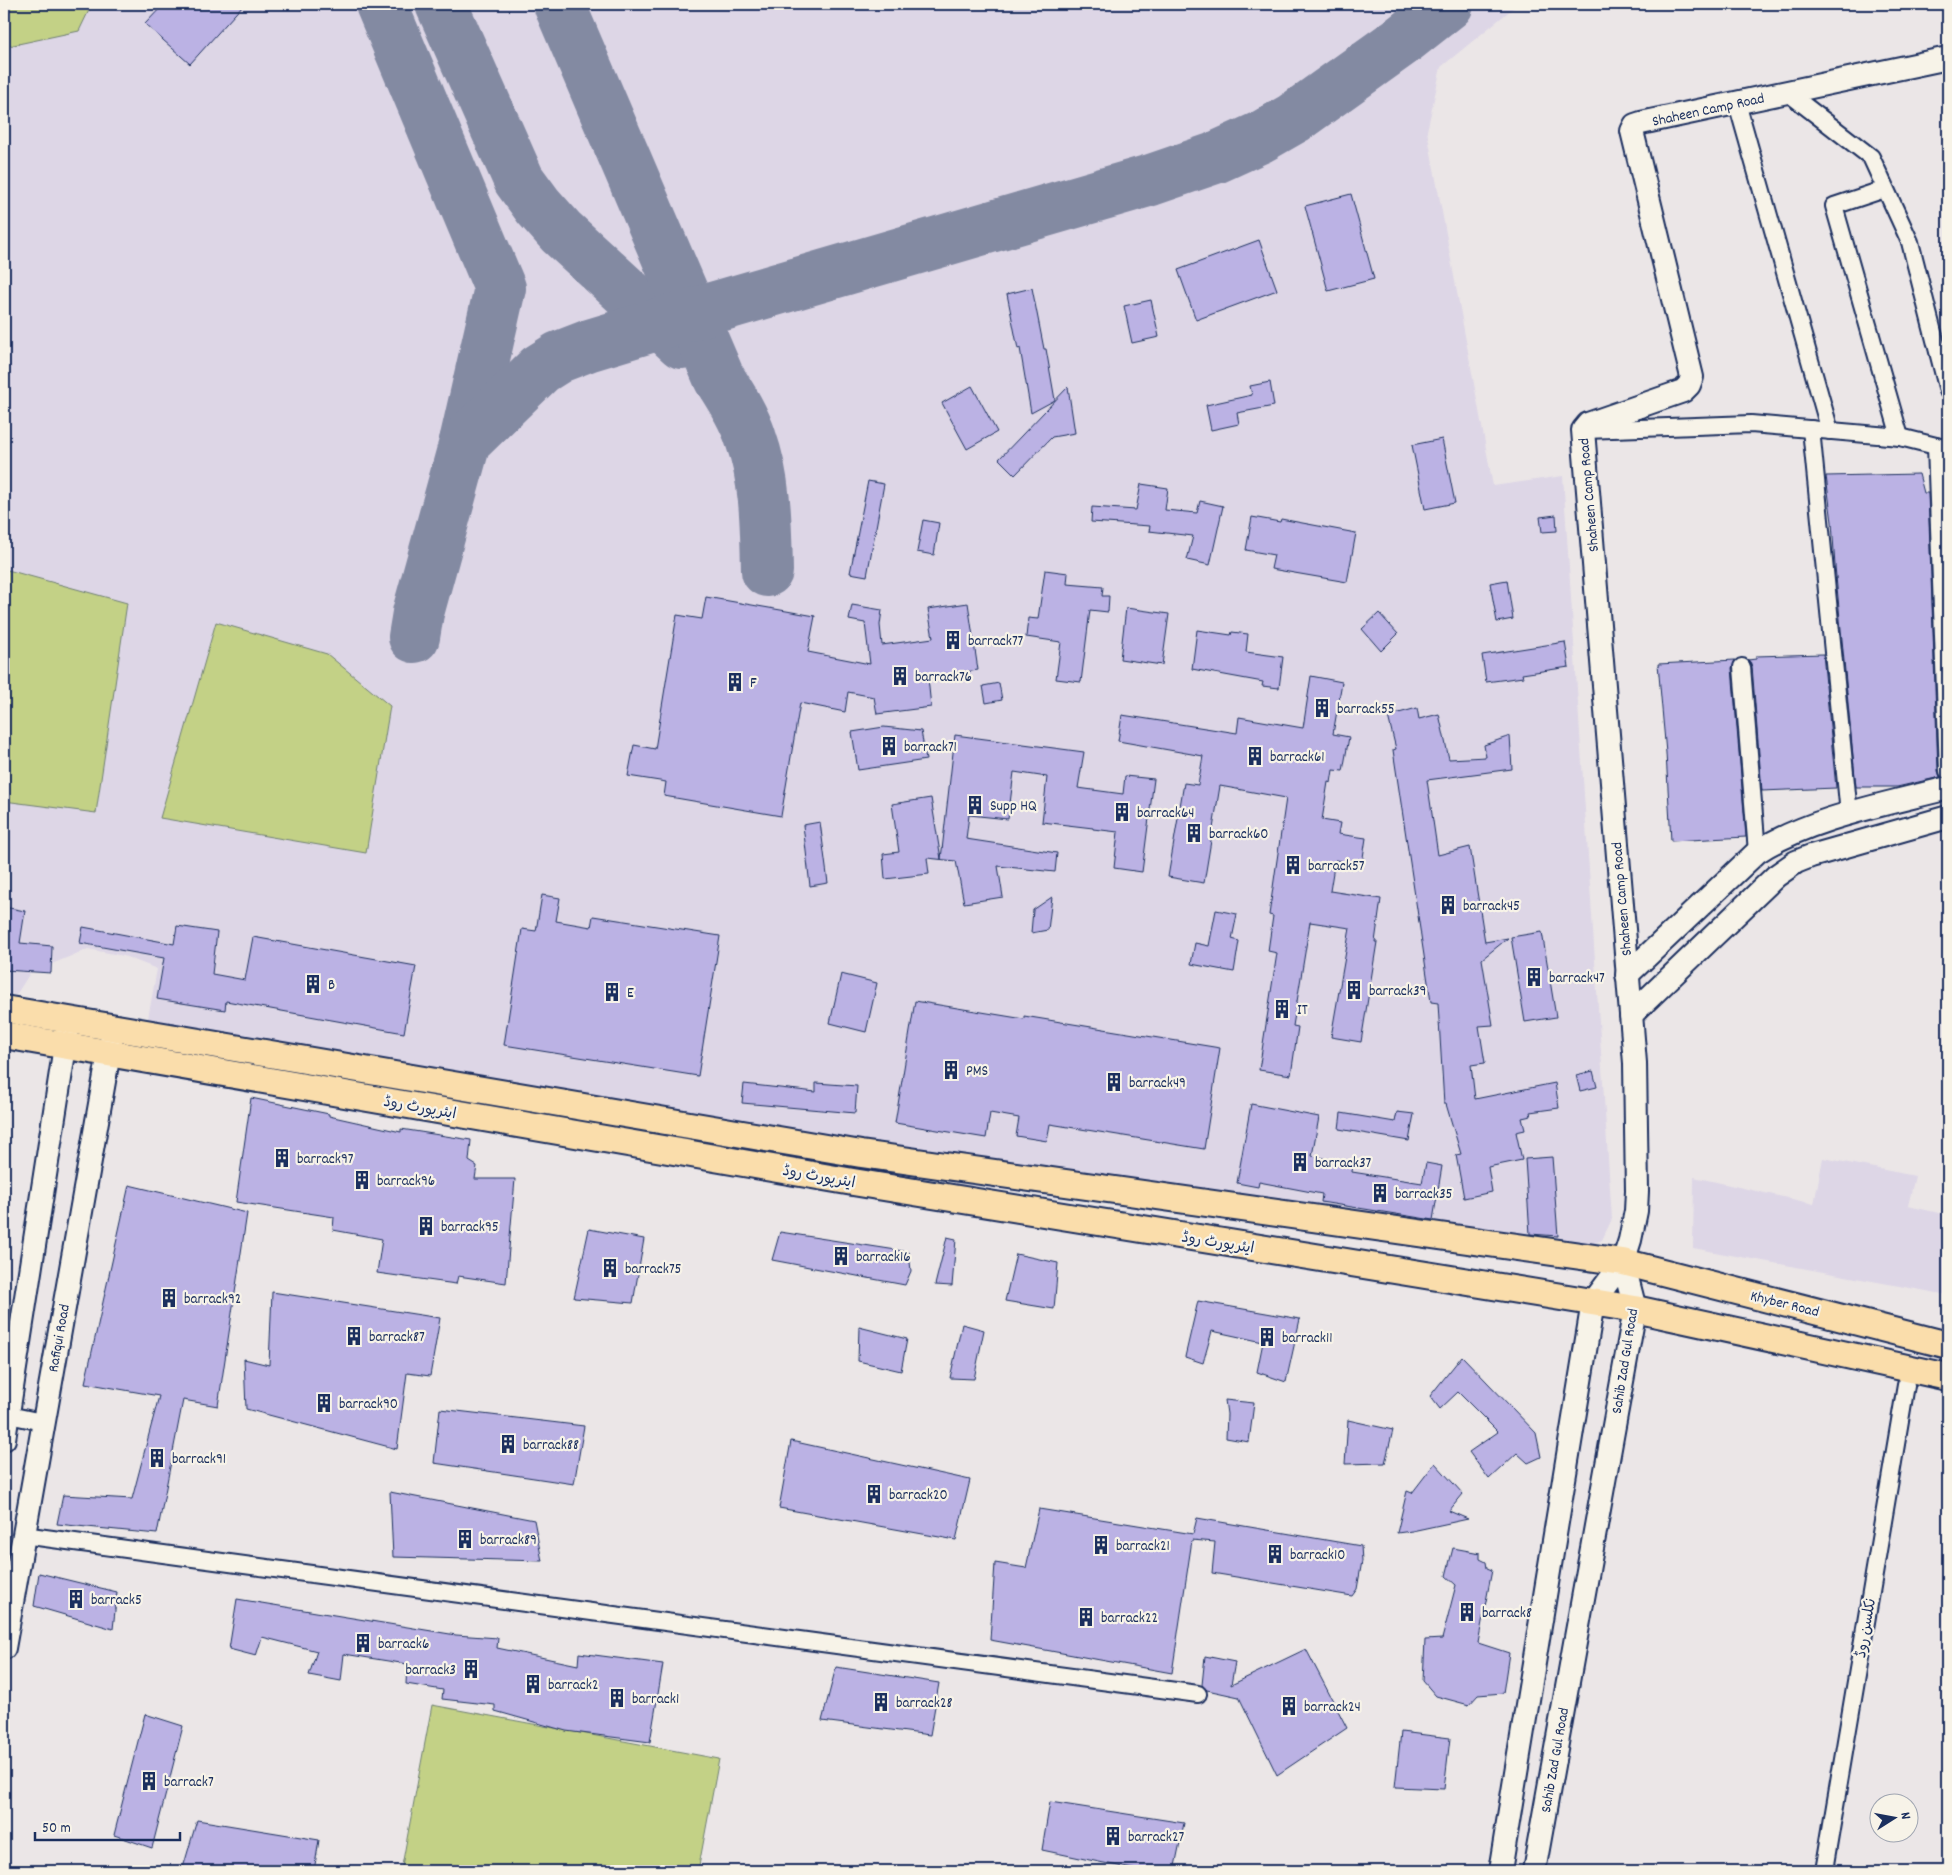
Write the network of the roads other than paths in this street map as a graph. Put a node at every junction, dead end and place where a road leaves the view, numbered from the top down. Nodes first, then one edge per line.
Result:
1 (1948, 58) edge
2 (1787, 92) junction
3 (1737, 103) junction
4 (1885, 189) junction
5 (1948, 391) edge
6 (1811, 429) junction
7 (1583, 430) junction
8 (1830, 431) junction
9 (1900, 437) junction
10 (1942, 448) edge
11 (1742, 667) dead end
12 (1948, 771) edge
13 (1948, 788) edge
14 (1849, 814) junction
15 (1948, 817) edge
16 (1757, 852) junction
17 (1627, 975) junction
18 (4, 1009) edge
19 (1630, 1015) junction
20 (69, 1020) junction
21 (4, 1035) edge
22 (111, 1040) junction
23 (65, 1046) junction
24 (1623, 1262) junction
25 (1593, 1302) junction
26 (1635, 1309) junction
27 (1948, 1345) edge
28 (1948, 1377) edge
29 (1906, 1385) dead end
30 (6, 1415) edge
31 (42, 1422) junction
32 (4, 1439) edge
33 (23, 1535) junction
34 (4, 1648) edge
35 (1198, 1694) dead end
36 (1500, 1871) edge
37 (1534, 1871) edge
38 (1824, 1871) edge

1 - 2 street, Shaheen Camp Road
2 - 3 street, Shaheen Camp Road
2 - 4 street
3 - 7 street, Shaheen Camp Road
3 - 8 street
4 - 5 street
4 - 9 street
6 - 7 street
6 - 8 street
6 - 14 street
7 - 17 street, Shaheen Camp Road
8 - 9 street
9 - 10 street
10 - 12 street
11 - 16 street
13 - 14 street
14 - 16 street
15 - 19 street
16 - 17 street
17 - 19 street, Shaheen Camp Road
18 - 20 main road
19 - 24 street, Shaheen Camp Road
20 - 22 main road
20 - 23 street
21 - 23 main road, ایئرپورٹ روڈ
22 - 23 main road, ایئرپورٹ روڈ
22 - 24 main road, Khyber Road
22 - 25 main road, ایئرپورٹ روڈ
22 - 31 street, Rafiqui Road
23 - 30 street
24 - 25 street
24 - 26 street, Sahib Zad Gul Road
24 - 27 main road, Khyber Road
25 - 26 main road, ایئرپورٹ روڈ
25 - 36 street
26 - 28 main road
26 - 37 street, Sahib Zad Gul Road
29 - 38 street, نکلسن روڈ
30 - 31 street
30 - 32 street
31 - 33 street, Rafiqui Road
33 - 34 street, Rafiqui Road
33 - 35 street

